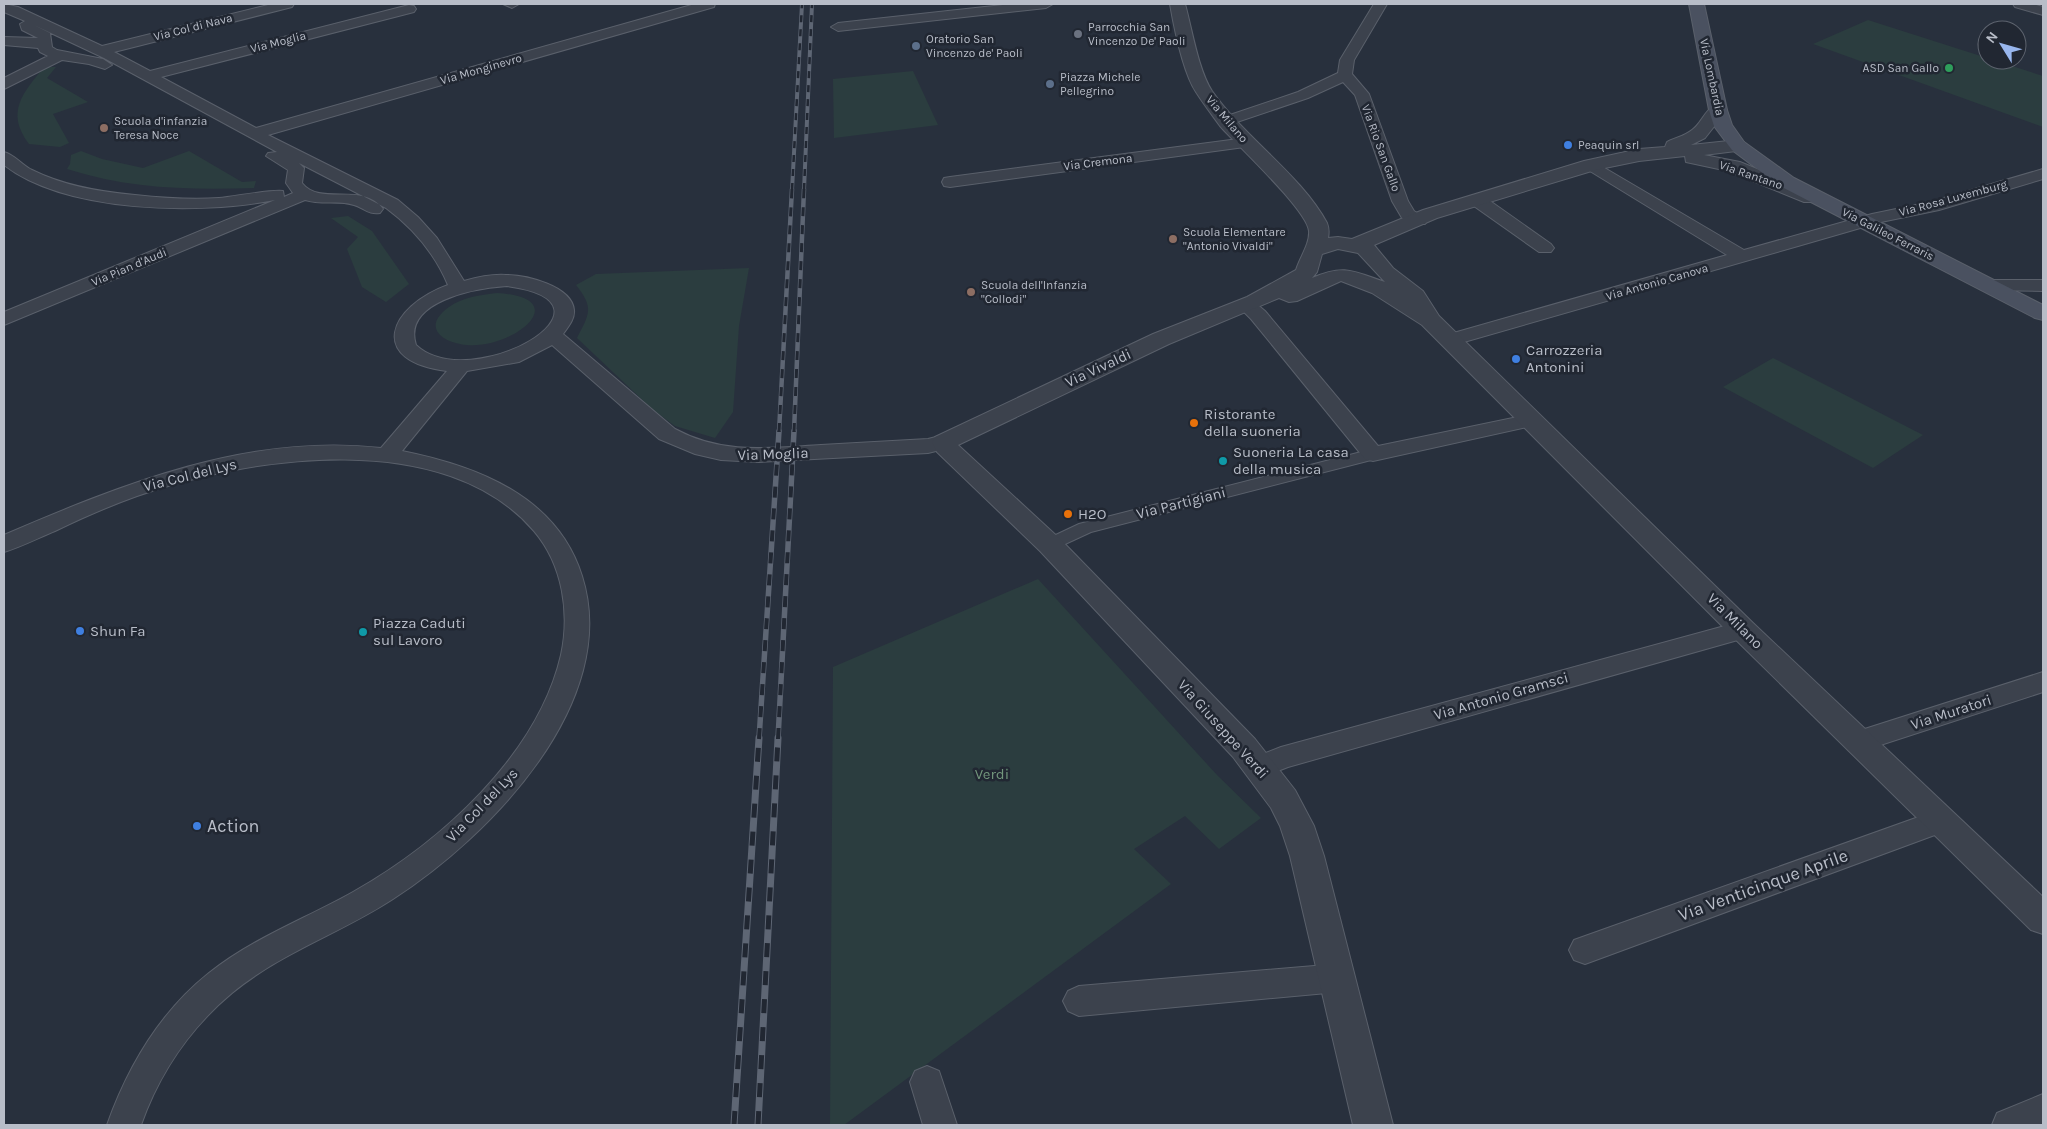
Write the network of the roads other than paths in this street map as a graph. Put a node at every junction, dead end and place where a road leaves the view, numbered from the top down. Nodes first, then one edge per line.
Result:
1 (286, 4) edge
2 (708, 4) edge
3 (1046, 4) edge
4 (1177, 4) edge
5 (1380, 4) edge
6 (1696, 4) edge
7 (2020, 4) edge
8 (8, 7) edge
9 (409, 8) dead end
10 (2043, 11) edge
11 (28, 17) junction
12 (838, 27) dead end
13 (4, 41) edge
14 (51, 51) junction
15 (100, 51) junction
16 (4, 68) edge
17 (1344, 75) junction
18 (148, 76) junction
19 (4, 84) edge
20 (176, 92) junction
21 (1718, 110) junction
22 (1226, 121) junction
23 (253, 134) junction
24 (270, 142) junction
25 (1246, 143) junction
26 (1738, 146) junction
27 (1657, 152) junction
28 (4, 157) edge
29 (1592, 165) junction
30 (2043, 174) edge
31 (950, 182) dead end
32 (301, 191) junction
33 (1292, 191) junction
34 (1477, 200) junction
35 (234, 202) junction
36 (1841, 210) junction
37 (406, 213) junction
38 (254, 215) junction
39 (1414, 222) junction
40 (1863, 222) junction
41 (1331, 223) junction
42 (1352, 244) junction
43 (1545, 248) dead end
44 (1314, 253) junction
45 (1743, 257) junction
46 (1375, 259) junction
47 (1343, 275) junction
48 (1990, 286) junction
49 (2043, 286) edge
50 (458, 288) junction
51 (1251, 303) junction
52 (2043, 313) edge
53 (4, 319) edge
54 (1430, 320) junction
55 (552, 335) junction
56 (1450, 340) junction
57 (460, 366) junction
58 (1532, 420) junction
59 (944, 442) junction
60 (1373, 454) junction
61 (387, 455) junction
62 (4, 544) edge
63 (1050, 545) junction
64 (1743, 630) junction
65 (2043, 682) edge
66 (1859, 741) junction
67 (1260, 767) junction
68 (1942, 821) junction
69 (2043, 919) edge
70 (1586, 950) dead end
71 (1338, 978) junction
72 (1079, 1001) dead end
73 (927, 1082) dead end
74 (2043, 1111) edge
75 (124, 1125) edge
76 (940, 1125) edge
77 (1373, 1125) edge
78 (2009, 1125) edge

1 - 15 street, Via Col di Nava
2 - 23 street, Via Monginevro
3 - 12 street
4 - 22 street, Via Milano
5 - 17 street
6 - 21 main road, Via Lombardia
7 - 10 street
8 - 11 street
9 - 18 street, Via Moglia
11 - 14 street
11 - 15 street
13 - 14 street
14 - 16 street
14 - 19 street
14 - 20 street
15 - 18 street
17 - 22 street
17 - 39 street, Via Rio San Gallo
18 - 20 street
20 - 23 street
21 - 26 main road, Via Lombardia
21 - 27 street, Via Rantano
22 - 25 street, Via Milano
23 - 24 street
24 - 32 street
24 - 37 street
25 - 31 street, Via Cremona
25 - 33 street, Via Milano
26 - 27 street, Via Rantano
26 - 36 main road, Via Galileo Ferraris
27 - 29 street, Via Rantano
27 - 36 street, Via Rantano
28 - 35 street
29 - 34 street, Via Rantano
29 - 45 street
30 - 40 street, Via Rosa Luxemburg
32 - 35 street
32 - 37 street
32 - 38 street, Via Pian d'Audi
33 - 41 street, Via Milano
33 - 44 street, Via Milano
34 - 39 street, Via Rantano
34 - 43 street
35 - 38 street
36 - 40 main road, Via Galileo Ferraris
37 - 50 street
38 - 53 street, Via Pian d'Audi
39 - 41 street
39 - 42 street, Via Rantano
39 - 46 street, Via Rantano
40 - 45 street, Via Antonio Canova
40 - 48 main road, Via Galileo Ferraris
41 - 42 street, Via Milano
42 - 44 street
42 - 46 street, Via Milano
44 - 47 street, Via Milano
44 - 51 street, Via Vivaldi
45 - 56 street, Via Antonio Canova
46 - 47 street
46 - 54 street, Via Milano
47 - 51 street, Via Vivaldi
47 - 54 street, Via Milano
48 - 49 street
48 - 52 main road, Via Galileo Ferraris
50 - 55 street
50 - 57 street
51 - 59 street, Via Vivaldi
51 - 60 street
54 - 56 street, Via Milano
55 - 57 street
55 - 59 street, Via Moglia
56 - 58 street, Via Milano
57 - 61 street
58 - 60 street, Via Partigiani
58 - 64 street, Via Milano
59 - 63 street, Via Giuseppe Verdi
60 - 63 street, Via Partigiani
61 - 62 street, Via Col del Lys
61 - 75 street, Via Col del Lys
63 - 67 street, Via Giuseppe Verdi
64 - 66 street, Via Milano
64 - 67 street, Via Antonio Gramsci
65 - 66 street, Via Muratori
66 - 68 street, Via Milano
67 - 71 street, Via Giuseppe Verdi
68 - 69 street, Via Milano
68 - 70 street, Via Venticinque Aprile
71 - 72 street
71 - 77 street, Via Giuseppe Verdi
73 - 76 street
74 - 78 street

